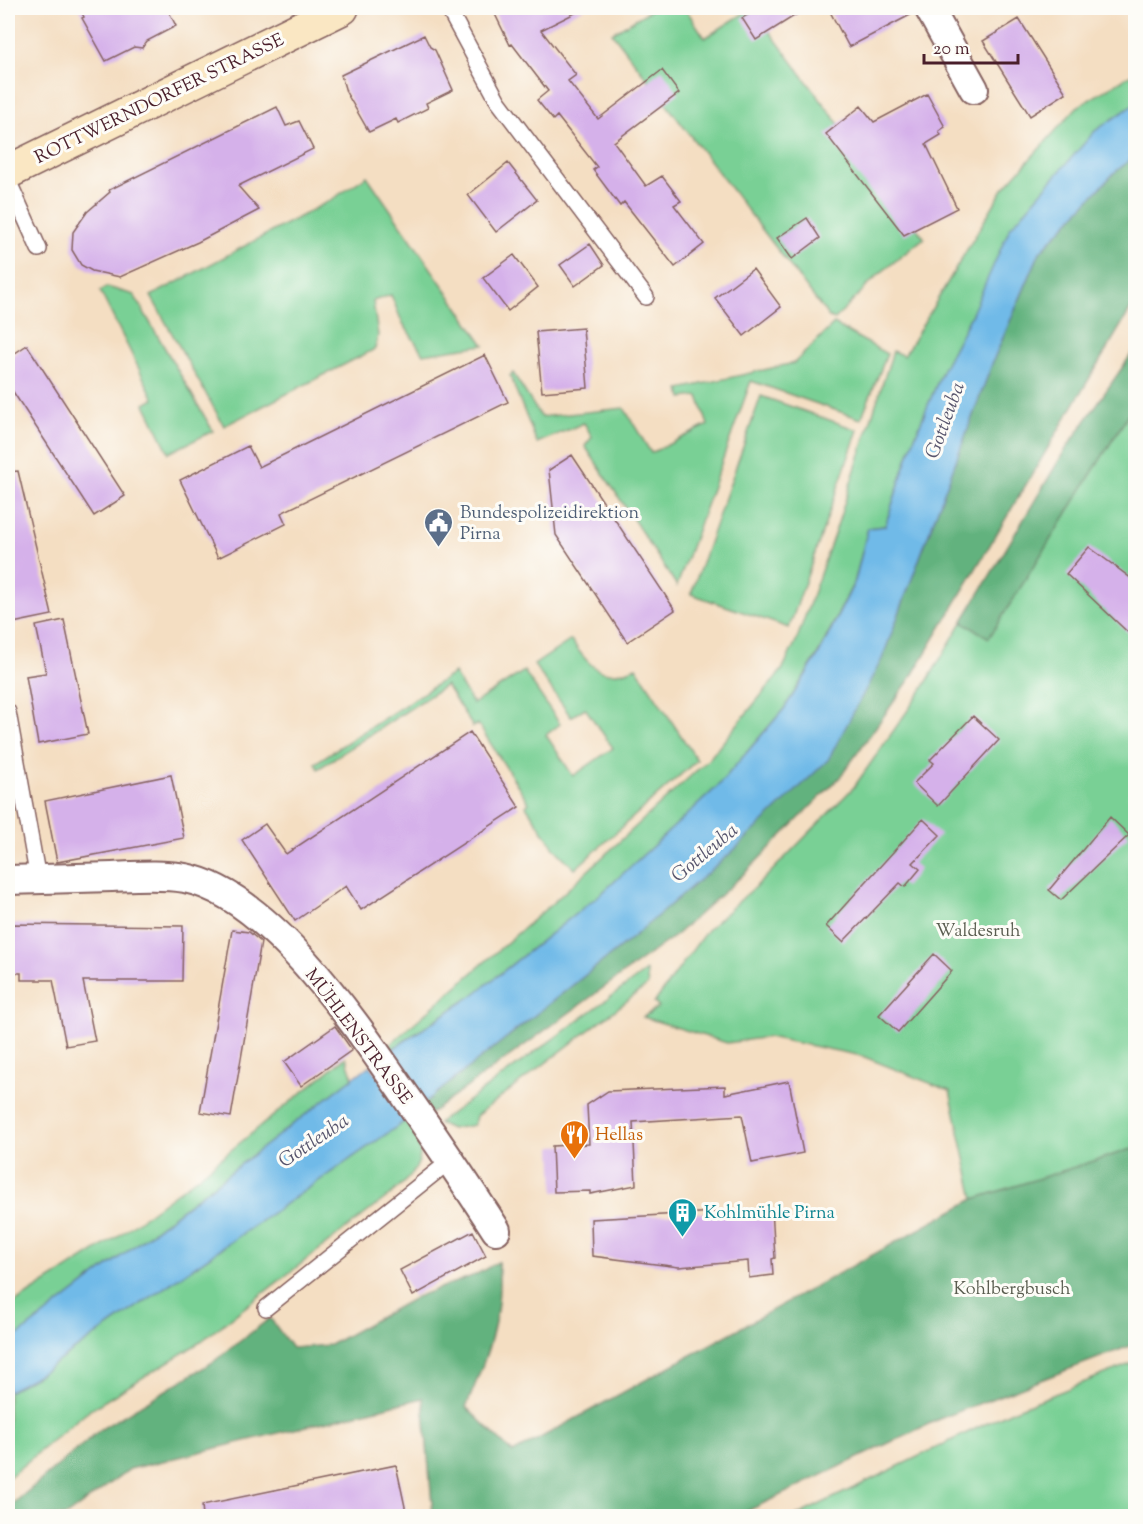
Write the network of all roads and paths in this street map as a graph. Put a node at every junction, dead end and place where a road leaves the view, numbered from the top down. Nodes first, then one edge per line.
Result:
1 (342, 8) edge
2 (448, 8) edge
3 (929, 8) edge
4 (974, 89) dead end
5 (8, 172) edge
6 (8, 180) edge
7 (39, 249) dead end
8 (646, 297) dead end
9 (8, 712) edge
10 (38, 879) junction
11 (8, 880) edge
12 (451, 1160) junction
13 (496, 1230) dead end
14 (266, 1308) dead end

1 - 5 main road, ROTTWERNDORFER STRASSE
2 - 8 lane
3 - 4 street
6 - 7 lane
9 - 10 lane
10 - 11 street, MÜHLENSTRASSE
10 - 12 street, MÜHLENSTRASSE
12 - 13 street, MÜHLENSTRASSE
12 - 14 lane

